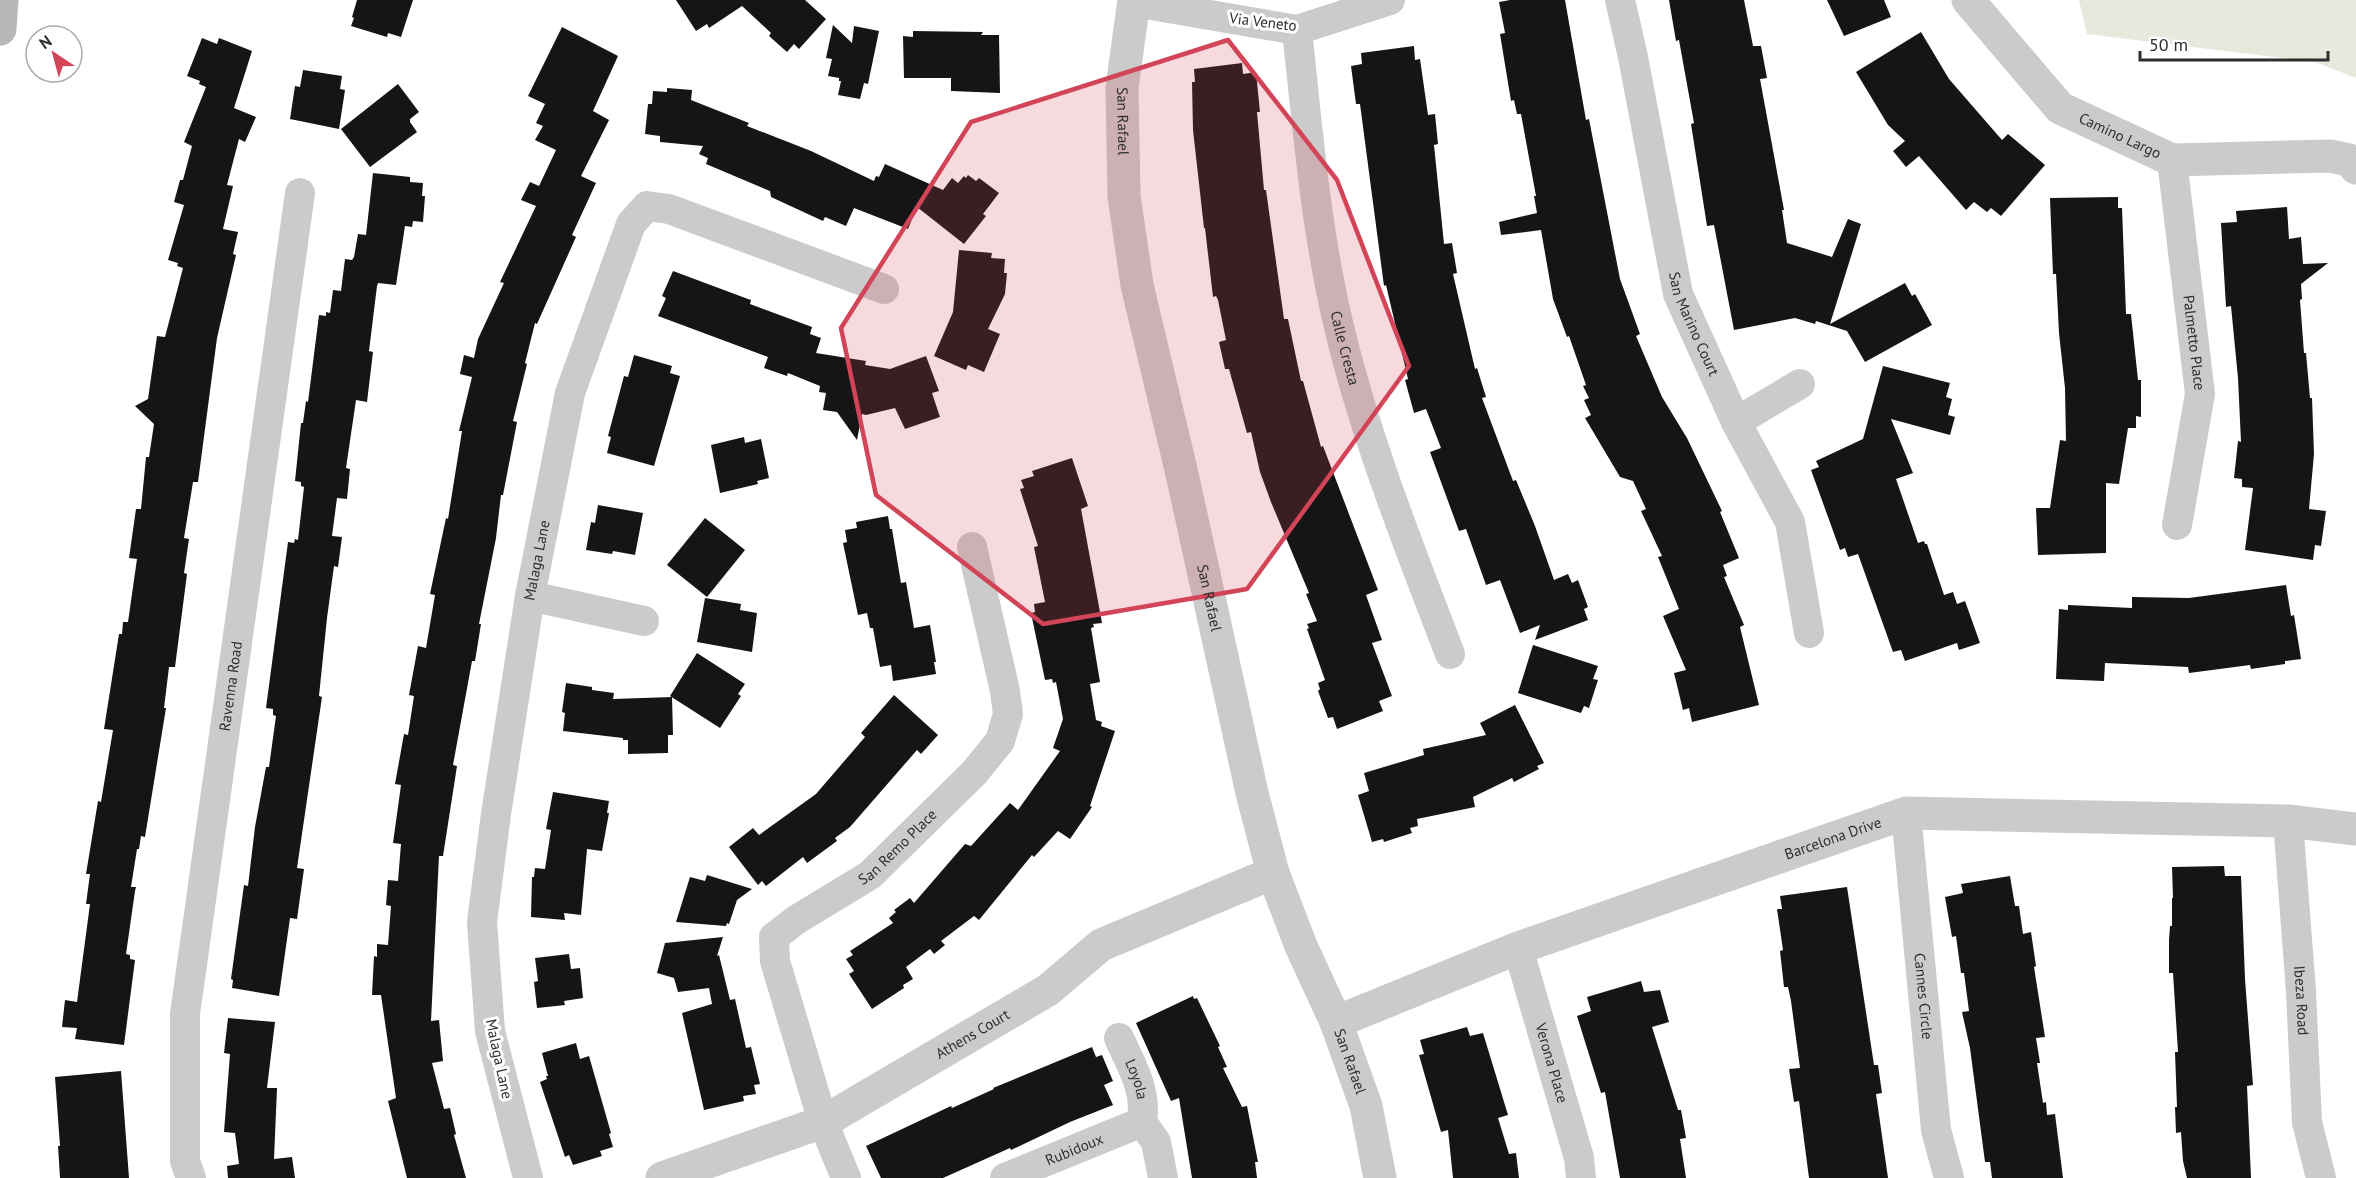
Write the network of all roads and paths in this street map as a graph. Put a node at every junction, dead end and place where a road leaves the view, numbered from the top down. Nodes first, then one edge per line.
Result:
1 (2, 0) edge
2 (1390, 0) edge
3 (1620, 0) edge
4 (1968, 0) edge
5 (1134, 1) edge
6 (0, 29) edge
7 (1297, 30) junction
8 (2172, 160) junction
9 (2356, 168) edge
10 (300, 193) dead end
11 (884, 289) dead end
12 (1800, 384) dead end
13 (1736, 422) junction
14 (2177, 525) dead end
15 (972, 547) dead end
16 (530, 596) junction
17 (644, 621) dead end
18 (1809, 633) dead end
19 (1450, 654) dead end
20 (1906, 813) junction
21 (2288, 821) junction
22 (2356, 829) edge
23 (1273, 873) junction
24 (1518, 948) junction
25 (1336, 1022) junction
26 (1119, 1038) dead end
27 (823, 1122) junction
28 (1142, 1122) junction
29 (191, 1178) edge
30 (528, 1178) edge
31 (662, 1178) edge
32 (846, 1178) edge
33 (1005, 1178) edge
34 (1163, 1178) edge
35 (1380, 1178) edge
36 (1581, 1178) edge
37 (1949, 1178) edge
38 (2321, 1178) edge

1 - 6 main road
2 - 7 street, Via Veneto
3 - 13 street, San Marino Court
4 - 8 street, Camino Largo
5 - 7 street, Via Veneto
5 - 23 street, San Rafael
7 - 19 street, Calle Cresta
8 - 9 street, Camino Largo
8 - 14 street, Palmetto Place
10 - 29 street, Ravenna Road
11 - 16 street, Malaga Lane
12 - 13 street
13 - 18 street, San Marino Court
15 - 27 street, San Remo Place
16 - 17 street
16 - 30 street, Malaga Lane
20 - 21 street, Barcelona Drive
20 - 24 street, Barcelona Drive
20 - 37 street, Cannes Circle
21 - 22 street, Barcelona Drive
21 - 38 street, Ibeza Road
23 - 25 street, San Rafael
23 - 27 street, Athens Court
24 - 25 street, Barcelona Drive
24 - 36 street, Verona Place
25 - 35 street, San Rafael
26 - 28 street, Loyola
27 - 31 street, Athens Court
27 - 32 street
28 - 33 street, Rubidoux
28 - 34 street

